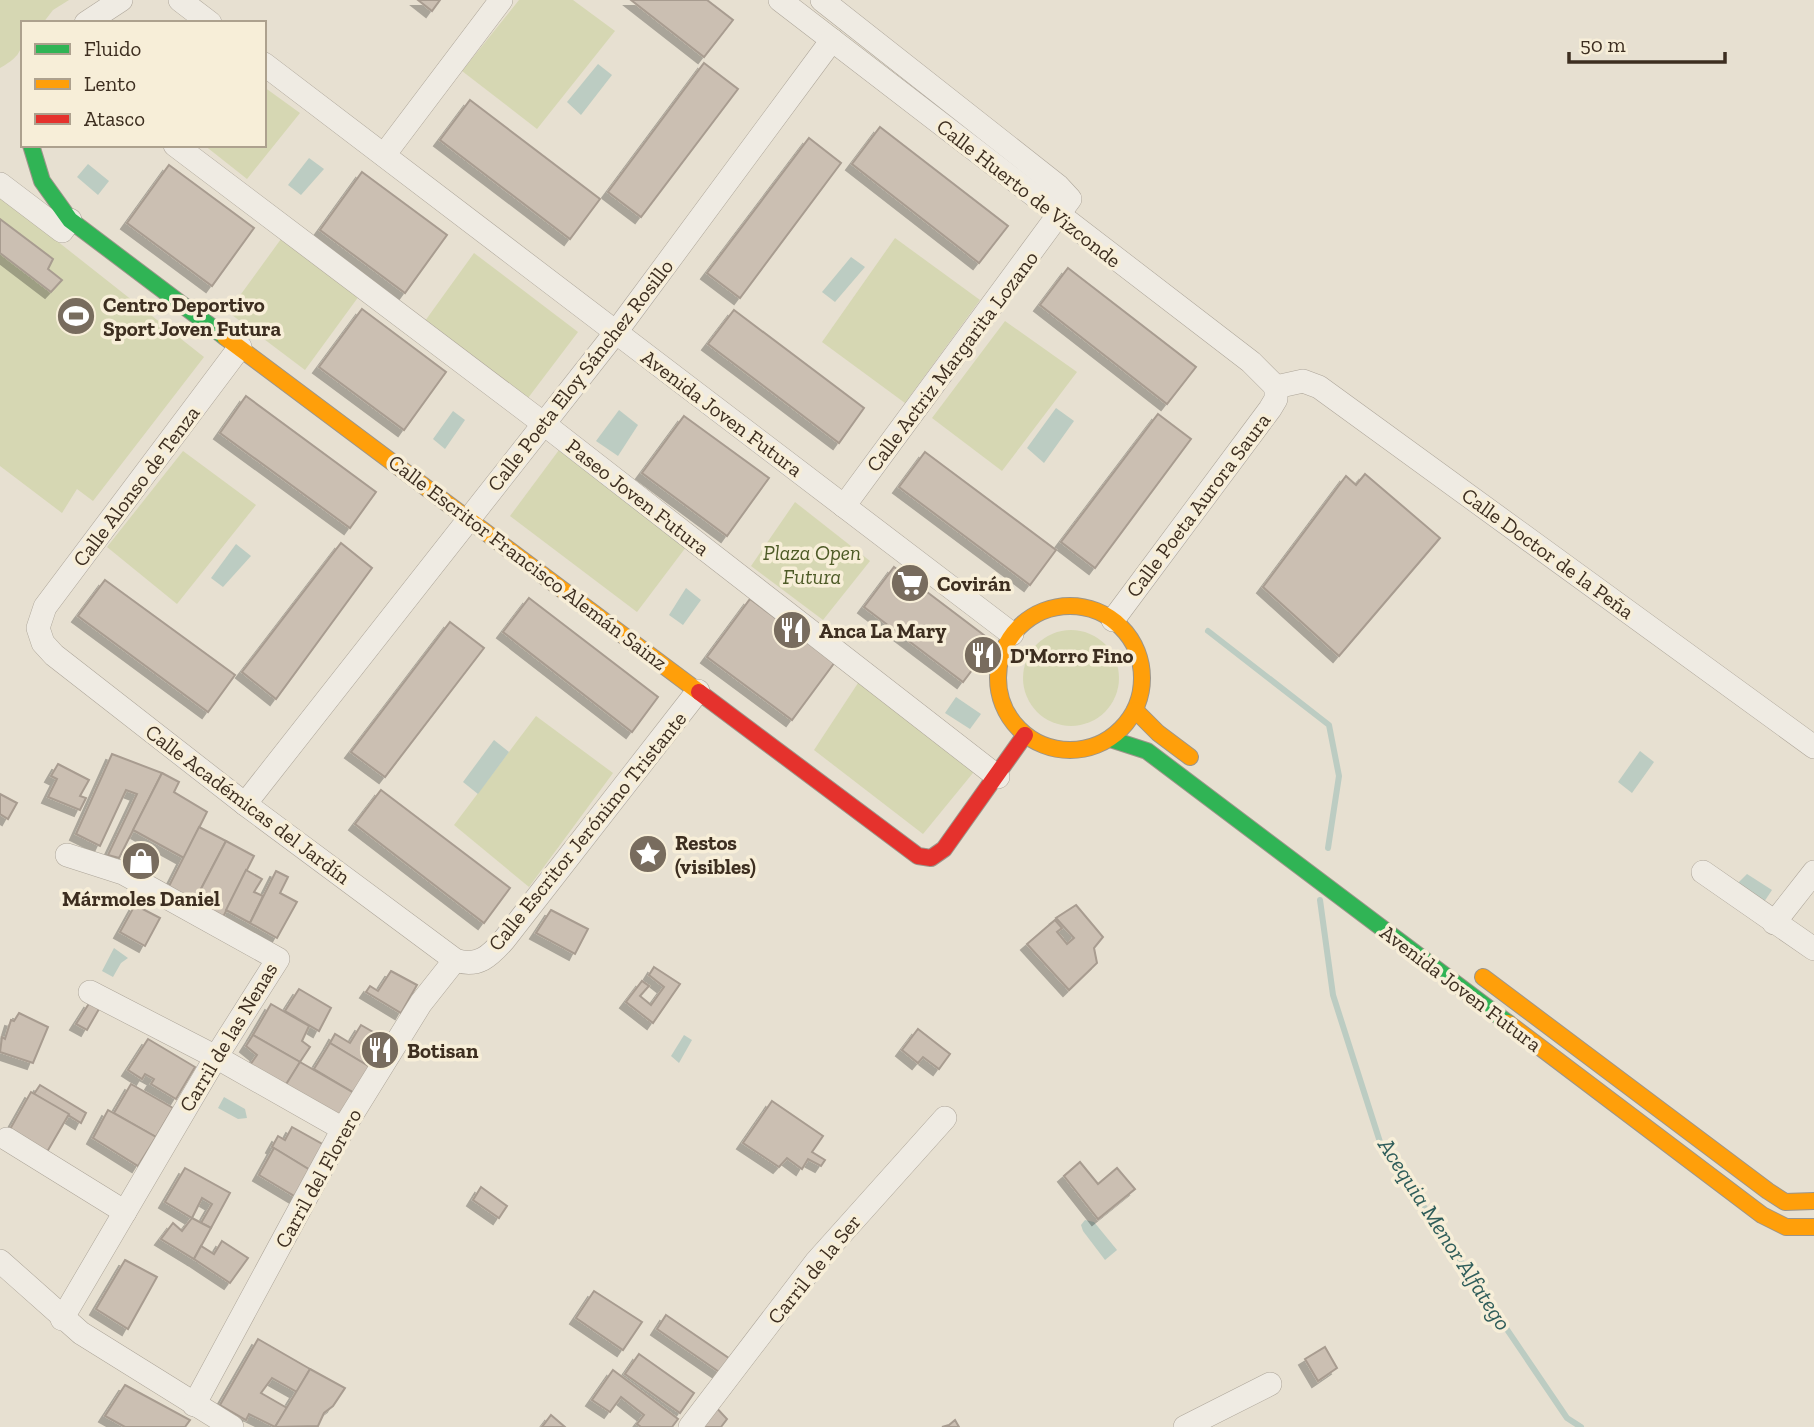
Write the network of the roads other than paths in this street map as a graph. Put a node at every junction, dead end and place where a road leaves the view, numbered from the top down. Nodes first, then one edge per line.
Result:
1 (121, 0) edge
2 (180, 0) edge
3 (501, 0) edge
4 (780, 0) edge
5 (822, 0) edge
6 (89, 21) edge
7 (207, 21) edge
8 (832, 40) junction
9 (266, 66) edge
10 (32, 147) edge
11 (178, 147) edge
12 (384, 155) junction
13 (0, 184) edge
14 (1060, 217) junction
15 (70, 220) junction
16 (616, 332) junction
17 (240, 347) junction
18 (1276, 387) junction
19 (544, 424) junction
20 (844, 506) junction
21 (470, 517) junction
22 (1112, 620) junction
23 (38, 628) joint
24 (1012, 634) junction
25 (698, 691) junction
26 (1135, 710) junction
27 (1026, 735) junction
28 (1110, 739) junction
29 (1814, 747) edge
30 (1203, 767) dead end
31 (998, 777) junction
32 (245, 804) junction
33 (67, 855) dead end
34 (1703, 872) dead end
35 (1814, 872) edge
36 (1774, 923) junction
37 (1814, 949) edge
38 (463, 962) junction
39 (1469, 967) dead end
40 (90, 992) dead end
41 (216, 1058) junction
42 (945, 1118) dead end
43 (344, 1129) junction
44 (7, 1139) dead end
45 (1814, 1201) edge
46 (125, 1212) junction
47 (1814, 1227) edge
48 (0, 1259) edge
49 (62, 1319) junction
50 (1270, 1384) dead end
51 (194, 1405) junction
52 (232, 1427) edge
53 (690, 1427) edge
54 (1185, 1427) edge

1 - 6 street
2 - 7 street
3 - 12 street
4 - 8 street, Calle Huerto de Vizconde
5 - 14 street
8 - 14 street, Calle Huerto de Vizconde
8 - 16 street, Calle Poeta Eloy Sánchez Rosillo
9 - 12 street, Avenida Joven Futura
10 - 15 street, Calle Escritor Francisco Alemán Sainz
11 - 19 street, Paseo Joven Futura
12 - 16 street, Avenida Joven Futura
13 - 15 street
14 - 18 street, Calle Huerto de Vizconde
14 - 20 street, Calle Actriz Margarita Lozano
15 - 17 street, Calle Escritor Francisco Alemán Sainz
16 - 19 street, Calle Poeta Eloy Sánchez Rosillo
16 - 20 street, Avenida Joven Futura
17 - 21 street, Calle Escritor Francisco Alemán Sainz
17 - 23 street, Calle Alonso de Tenza
18 - 22 street, Calle Poeta Aurora Saura
18 - 29 street, Calle Doctor de la Peña
19 - 21 street, Calle Poeta Eloy Sánchez Rosillo
19 - 31 street, Paseo Joven Futura
20 - 24 street, Avenida Joven Futura
21 - 25 street, Calle Escritor Francisco Alemán Sainz
21 - 32 street, Calle Poeta Eloy Sánchez Rosillo
22 - 24 street
22 - 26 street
23 - 32 street, Calle Académicas del Jardín
24 - 27 street
25 - 31 street, Calle Escritor Francisco Alemán Sainz
25 - 38 street, Calle Escritor Jerónimo Tristante
26 - 28 street
26 - 30 street
27 - 28 street
27 - 31 street, Calle Escritor Francisco Alemán Sainz
28 - 47 street, Avenida Joven Futura
32 - 38 street, Calle Académicas del Jardín
33 - 41 street, Carril de las Nenas
34 - 36 street
35 - 36 street
36 - 37 street
38 - 43 street, Carril del Florero
39 - 45 street, Avenida Joven Futura
40 - 41 street
41 - 43 street
41 - 46 street, Carril de las Nenas
42 - 53 street, Carril de la Ser
43 - 51 street, Carril del Florero
44 - 46 street
46 - 49 street, Carril de las Nenas
48 - 49 street
49 - 51 street
50 - 54 street
51 - 52 street

